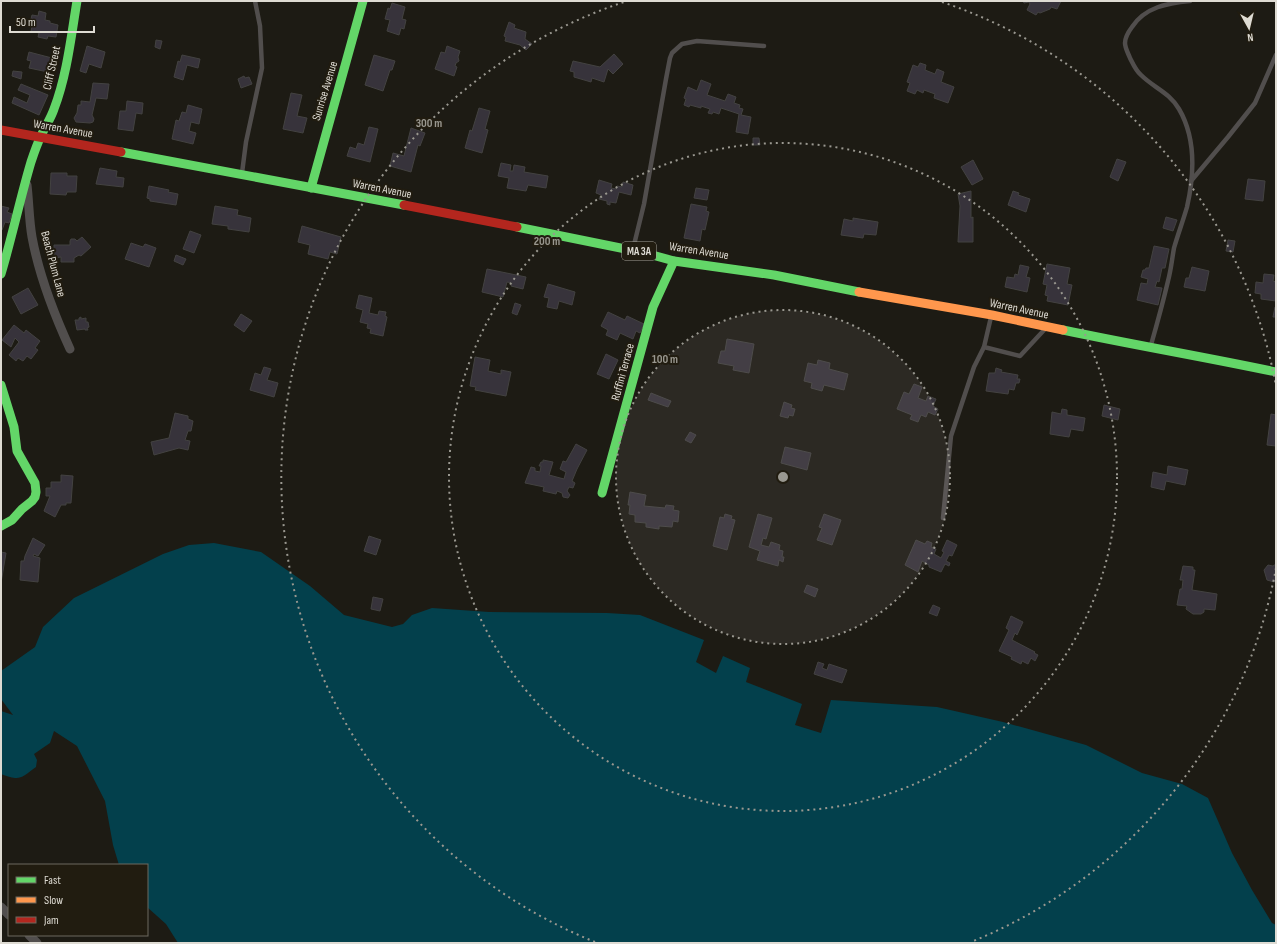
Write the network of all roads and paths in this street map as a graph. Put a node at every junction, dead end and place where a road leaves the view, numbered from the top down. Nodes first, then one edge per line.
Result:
1 (77, 1) edge
2 (255, 1) edge
3 (363, 1) edge
4 (1190, 1) edge
5 (764, 46) dead end
6 (1276, 55) edge
7 (1, 130) edge
8 (40, 137) junction
9 (241, 175) junction
10 (1191, 181) junction
11 (26, 182) junction
12 (311, 188) junction
13 (633, 250) junction
14 (674, 260) junction
15 (1, 274) edge
16 (992, 315) junction
17 (1047, 327) junction
18 (984, 347) junction
19 (1151, 347) junction
20 (70, 349) dead end
21 (1276, 372) edge
22 (1, 385) edge
23 (602, 494) dead end
24 (943, 518) dead end
25 (1, 526) edge

1 - 8 main road, Cliff Street
2 - 9 lane
3 - 12 main road, Sunrise Avenue
4 - 10 lane
5 - 13 lane
6 - 10 lane
7 - 8 main road, Warren Avenue / MA 3A
8 - 9 main road, Warren Avenue / MA 3A
8 - 11 main road, Cliff Street
9 - 12 main road, Warren Avenue / MA 3A
10 - 19 lane
11 - 15 main road, Cliff Street
11 - 20 street, Beach Plum Lane
12 - 13 main road, Warren Avenue / MA 3A
13 - 14 main road, Warren Avenue / MA 3A
14 - 16 main road, Warren Avenue / MA 3A
14 - 23 main road, Ruffini Terrace
16 - 17 main road, Warren Avenue / MA 3A
16 - 18 lane
17 - 18 lane
17 - 19 main road, Warren Avenue / MA 3A
18 - 24 lane
19 - 21 main road, Warren Avenue / MA 3A
22 - 25 main road

